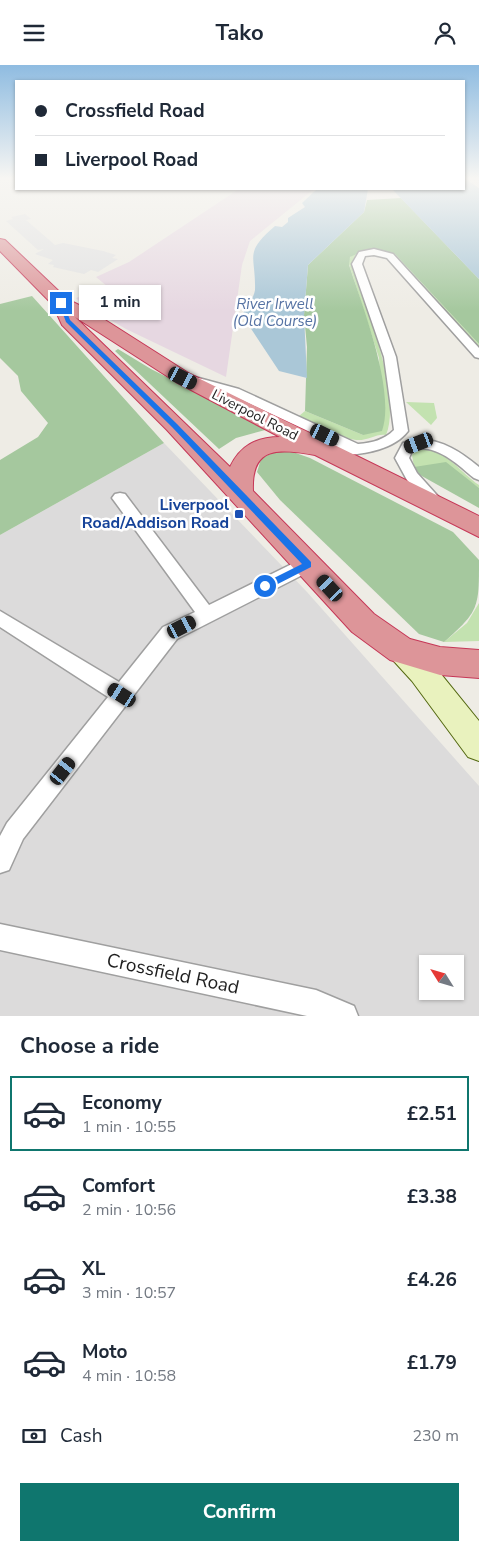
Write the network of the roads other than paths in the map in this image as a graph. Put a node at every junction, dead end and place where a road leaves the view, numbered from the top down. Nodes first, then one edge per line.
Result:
1 (0, 243) edge
2 (61, 303) junction
3 (479, 355) edge
4 (183, 378) junction
5 (401, 431) junction
6 (419, 443) junction
7 (356, 447) junction
8 (321, 449) junction
9 (479, 475) edge
10 (240, 492) junction
11 (120, 498) dead end
12 (441, 508) junction
13 (479, 527) edge
14 (308, 565) junction
15 (206, 614) junction
16 (0, 618) edge
17 (400, 650) junction
18 (479, 664) edge
19 (122, 695) junction
20 (479, 746) edge
21 (0, 861) edge
22 (0, 937) edge
23 (344, 1016) edge

1 - 2 highway, Liverpool Road
2 - 4 highway, Liverpool Road
2 - 10 highway, Liverpool Road
3 - 5 street
4 - 7 street
4 - 8 highway, Liverpool Road
5 - 6 street
5 - 7 street
6 - 9 street
6 - 12 street
7 - 8 street
8 - 10 highway
8 - 12 highway, Liverpool Road
10 - 14 highway, Liverpool Road
11 - 15 street
12 - 13 highway, Liverpool Road
14 - 15 street
14 - 17 highway, Liverpool Road
15 - 19 street
16 - 19 street
17 - 18 highway
17 - 20 main road
19 - 21 street
22 - 23 street, Crossfield Road

